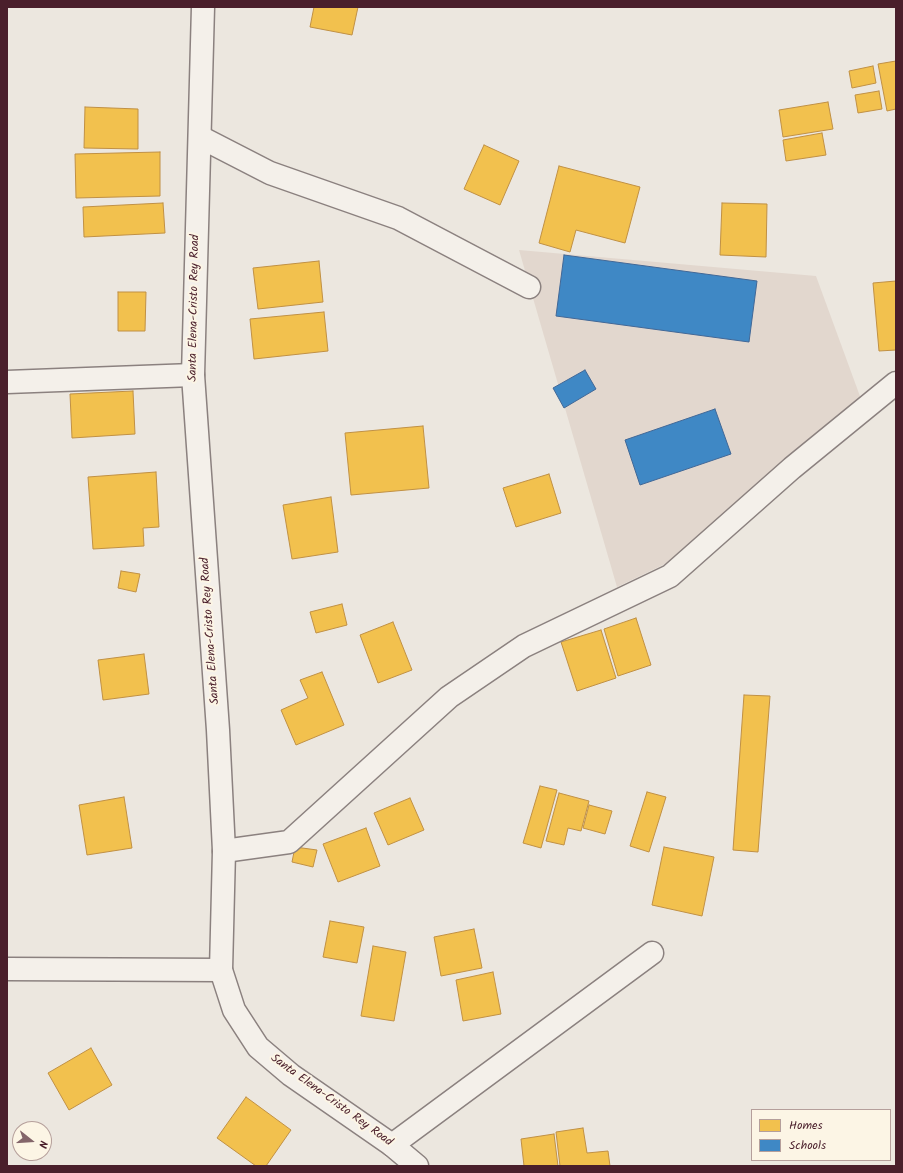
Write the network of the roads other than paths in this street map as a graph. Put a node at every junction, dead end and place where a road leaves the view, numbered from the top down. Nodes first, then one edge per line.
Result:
1 (203, 7) edge
2 (200, 137) junction
3 (529, 287) dead end
4 (193, 375) junction
5 (7, 382) edge
6 (896, 383) edge
7 (224, 851) junction
8 (652, 953) dead end
9 (7, 969) edge
10 (221, 970) junction
11 (392, 1145) junction
12 (418, 1166) edge

1 - 2 street, Santa Elena-Cristo Rey Road
2 - 3 street
2 - 4 street, Santa Elena-Cristo Rey Road
4 - 5 street
4 - 7 street, Santa Elena-Cristo Rey Road
6 - 7 street
7 - 10 street, Santa Elena-Cristo Rey Road
8 - 11 street
9 - 10 street
10 - 11 street, Santa Elena-Cristo Rey Road
11 - 12 street, Santa Elena-Cristo Rey Road

